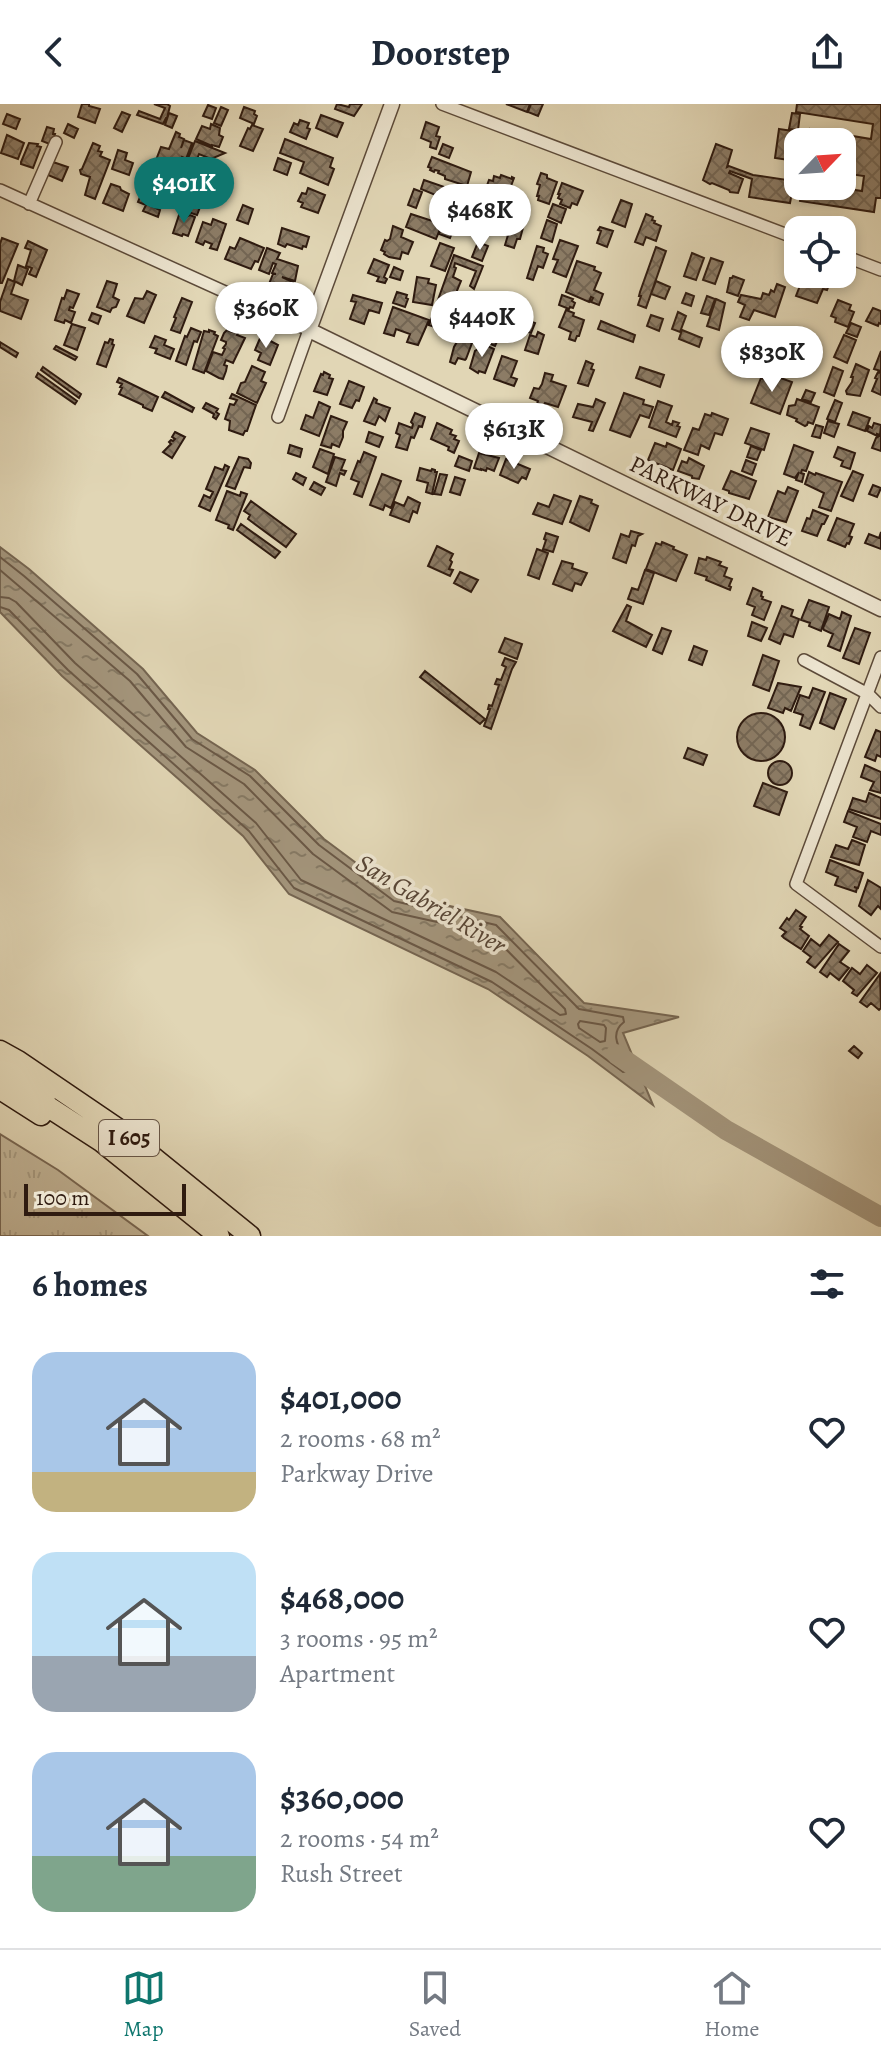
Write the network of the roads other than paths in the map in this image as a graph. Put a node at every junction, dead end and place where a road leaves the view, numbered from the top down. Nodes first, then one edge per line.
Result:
1 (392, 104) edge
2 (442, 104) edge
3 (56, 142) dead end
4 (0, 190) edge
5 (29, 204) junction
6 (784, 234) edge
7 (856, 260) edge
8 (881, 270) edge
9 (309, 330) junction
10 (278, 417) dead end
11 (881, 609) edge
12 (881, 657) edge
13 (804, 660) dead end
14 (868, 694) junction
15 (881, 707) edge
16 (881, 947) edge
17 (0, 1051) edge
18 (0, 1067) edge
19 (0, 1076) edge
20 (0, 1089) edge
21 (201, 1236) edge
22 (219, 1236) edge
23 (230, 1236) edge
24 (250, 1236) edge

1 - 9 street
2 - 6 street
3 - 5 street
4 - 5 street, PARKWAY DRIVE
5 - 9 street, PARKWAY DRIVE
7 - 8 street
9 - 10 street
9 - 11 street, PARKWAY DRIVE
12 - 14 street
13 - 14 street
14 - 15 street
14 - 16 street
17 - 24 highway, I 605
18 - 23 highway
19 - 22 highway
20 - 21 highway, I 605

